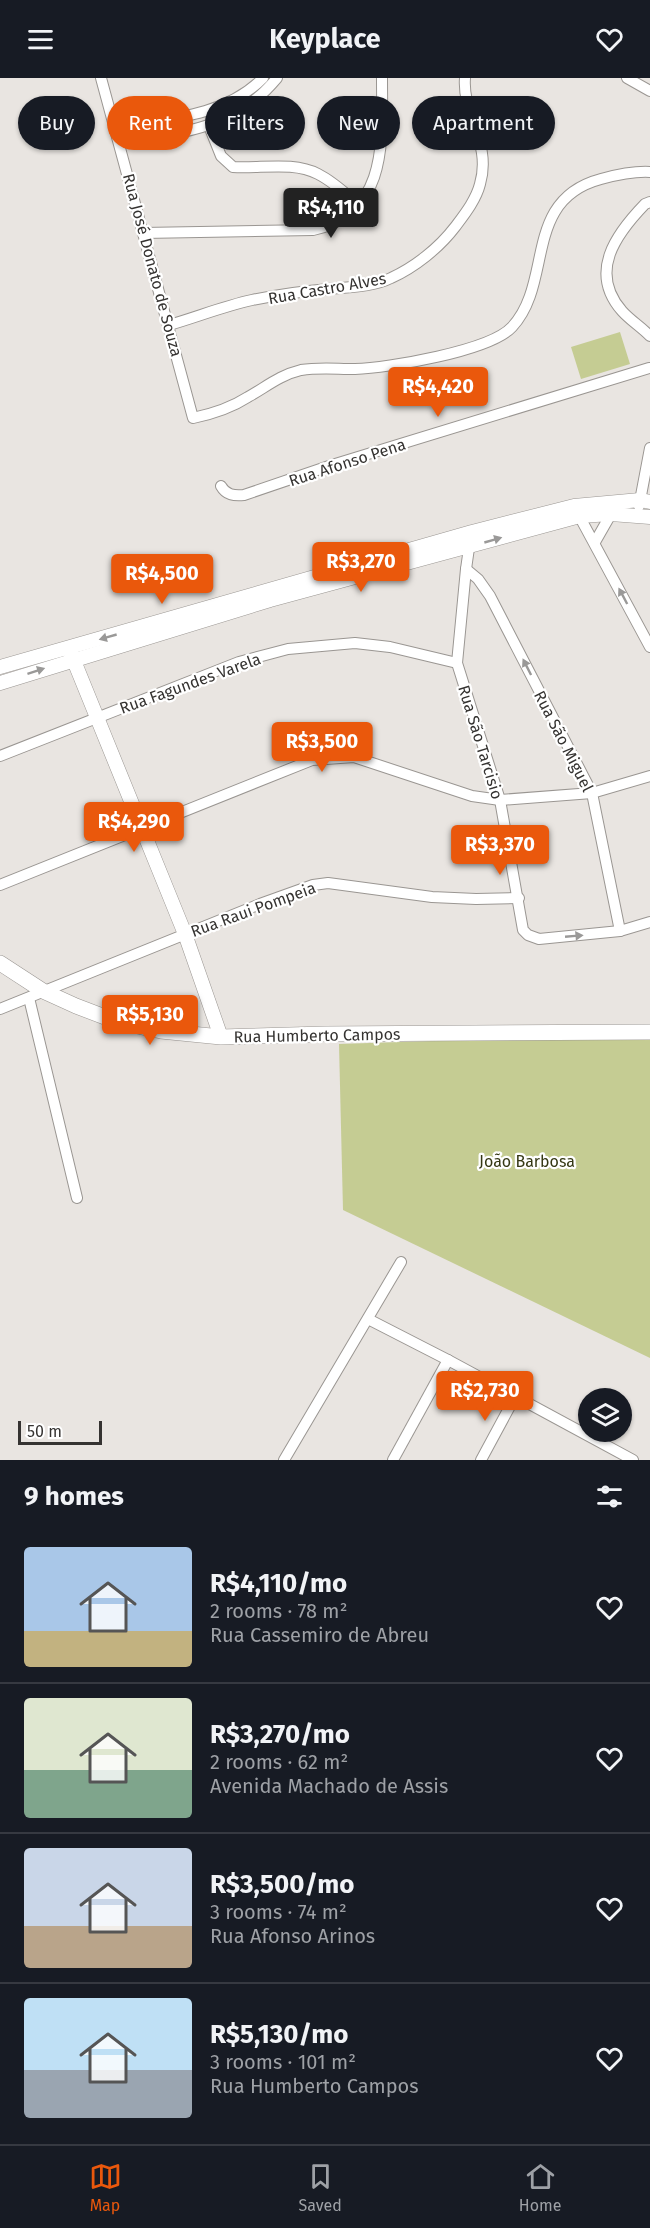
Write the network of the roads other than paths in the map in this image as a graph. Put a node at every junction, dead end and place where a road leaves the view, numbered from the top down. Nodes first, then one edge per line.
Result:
1 (101, 78) edge
2 (263, 78) edge
3 (277, 78) edge
4 (382, 78) edge
5 (465, 78) edge
6 (627, 78) edge
7 (645, 86) edge
8 (260, 96) edge
9 (107, 99) edge
10 (193, 112) edge
11 (122, 150) edge
12 (219, 150) edge
13 (650, 172) edge
14 (650, 202) edge
15 (360, 206) junction
16 (143, 233) junction
17 (169, 325) junction
18 (646, 332) edge
19 (650, 345) edge
20 (650, 367) edge
21 (650, 448) edge
22 (221, 486) dead end
23 (645, 501) edge
24 (577, 511) junction
25 (611, 514) junction
26 (644, 516) edge
27 (472, 532) junction
28 (594, 542) junction
29 (469, 547) junction
30 (466, 568) junction
31 (650, 647) edge
32 (71, 654) junction
33 (457, 663) junction
34 (0, 667) edge
35 (0, 683) edge
36 (96, 718) junction
37 (0, 756) edge
38 (650, 776) edge
39 (592, 793) junction
40 (500, 800) junction
41 (141, 828) junction
42 (0, 885) edge
43 (519, 898) junction
44 (650, 922) edge
45 (620, 931) junction
46 (185, 934) junction
47 (0, 963) edge
48 (36, 994) junction
49 (0, 1009) edge
50 (650, 1032) edge
51 (221, 1037) junction
52 (76, 1198) dead end
53 (401, 1262) dead end
54 (368, 1319) junction
55 (448, 1359) junction
56 (515, 1397) junction
57 (284, 1460) edge
58 (393, 1460) edge
59 (481, 1460) edge
60 (633, 1460) edge

1 - 9 street, Rua José Donato de Souza
2 - 10 street
3 - 8 street
4 - 15 street
5 - 17 street, Rua Castro Alves
6 - 7 street
11 - 16 street, Rua José Donato de Souza
12 - 15 street
13 - 17 street, Rua José Donato de Souza
14 - 18 street
15 - 16 street
16 - 17 street, Rua José Donato de Souza
18 - 19 street
20 - 22 street, Rua Afonso Pena
21 - 23 street
23 - 24 street
23 - 26 street
24 - 25 street
24 - 27 street
24 - 28 street
29 -> 24 street
25 - 26 street
25 - 28 street
27 - 29 street, Rua São Tarcisio
27 -> 32 street
31 -> 28 street
29 - 30 street, Rua São Tarcisio
29 - 32 street
30 - 33 street, Rua São Tarcisio
39 -> 30 street, Rua São Miguel
32 - 34 street
35 -> 32 street
32 - 36 street
33 - 36 street, Rua Fagundes Varela
33 - 40 street, Rua São Tarcisio
36 - 37 street, Rua Fagundes Varela
36 - 41 street
38 - 39 street
39 - 40 street
39 - 45 street, Rua São Miguel
40 - 41 street
40 - 43 street, Rua São Tarcisio
41 - 42 street
41 - 46 street
43 -> 45 street, Rua São Tarcisio
43 - 46 street, Rua Raui Pompeia
44 - 45 street
46 - 48 street, Rua Raui Pompeia
46 - 51 street
47 - 48 main road, Rua Humberto Campos
48 - 49 street, Rua Raui Pompeia
48 - 51 main road, Rua Humberto Campos
48 - 52 street
50 - 51 main road, Rua Humberto Campos
53 - 54 street
54 - 55 street
54 - 57 street
55 - 56 street
55 - 58 street
56 - 59 street
56 - 60 street

